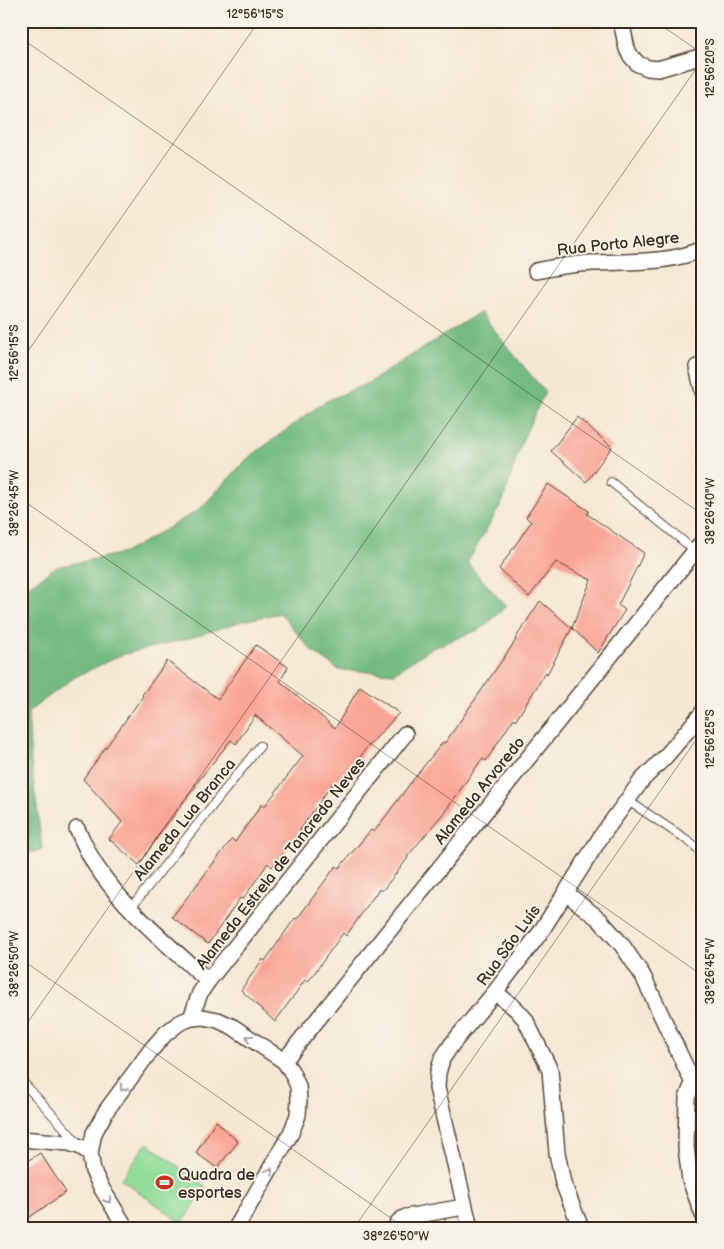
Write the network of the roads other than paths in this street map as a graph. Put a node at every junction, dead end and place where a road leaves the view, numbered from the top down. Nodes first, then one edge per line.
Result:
1 (621, 21) edge
2 (703, 56) edge
3 (703, 249) edge
4 (536, 270) dead end
5 (697, 366) dead end
6 (703, 392) edge
7 (611, 482) dead end
8 (698, 546) edge
9 (703, 712) edge
10 (405, 734) dead end
11 (260, 746) dead end
12 (627, 800) junction
13 (77, 829) dead end
14 (703, 853) edge
15 (566, 893) junction
16 (130, 909) junction
17 (208, 981) junction
18 (495, 992) junction
19 (191, 1018) junction
20 (284, 1061) junction
21 (21, 1080) edge
22 (698, 1080) edge
23 (21, 1140) edge
24 (86, 1150) junction
25 (464, 1207) junction
26 (703, 1216) edge
27 (126, 1228) edge
28 (236, 1228) edge
29 (396, 1228) edge
30 (470, 1228) edge
31 (581, 1228) edge

1 - 2 street
3 - 4 street, Rua Porto Alegre
5 - 6 street
7 - 8 lane
8 - 20 street, Alameda Arvoredo
9 - 12 street, Rua São Luís
10 - 17 street, Alameda Estrela de Tancredo Neves
11 - 16 lane, Alameda Lua Branca
12 - 14 lane
12 - 15 street, Rua São Luís
13 - 16 street
15 - 18 street, Rua São Luís
15 - 22 street
16 - 17 street
17 - 19 street, Alameda Estrela de Tancredo Neves
18 - 25 street, Rua São Luís
18 - 31 street
20 -> 19 street
19 -> 24 street
28 -> 20 street
21 - 24 lane
22 - 26 street
23 - 24 street
24 -> 27 street
25 - 29 street
25 - 30 street, Rua São Luís

